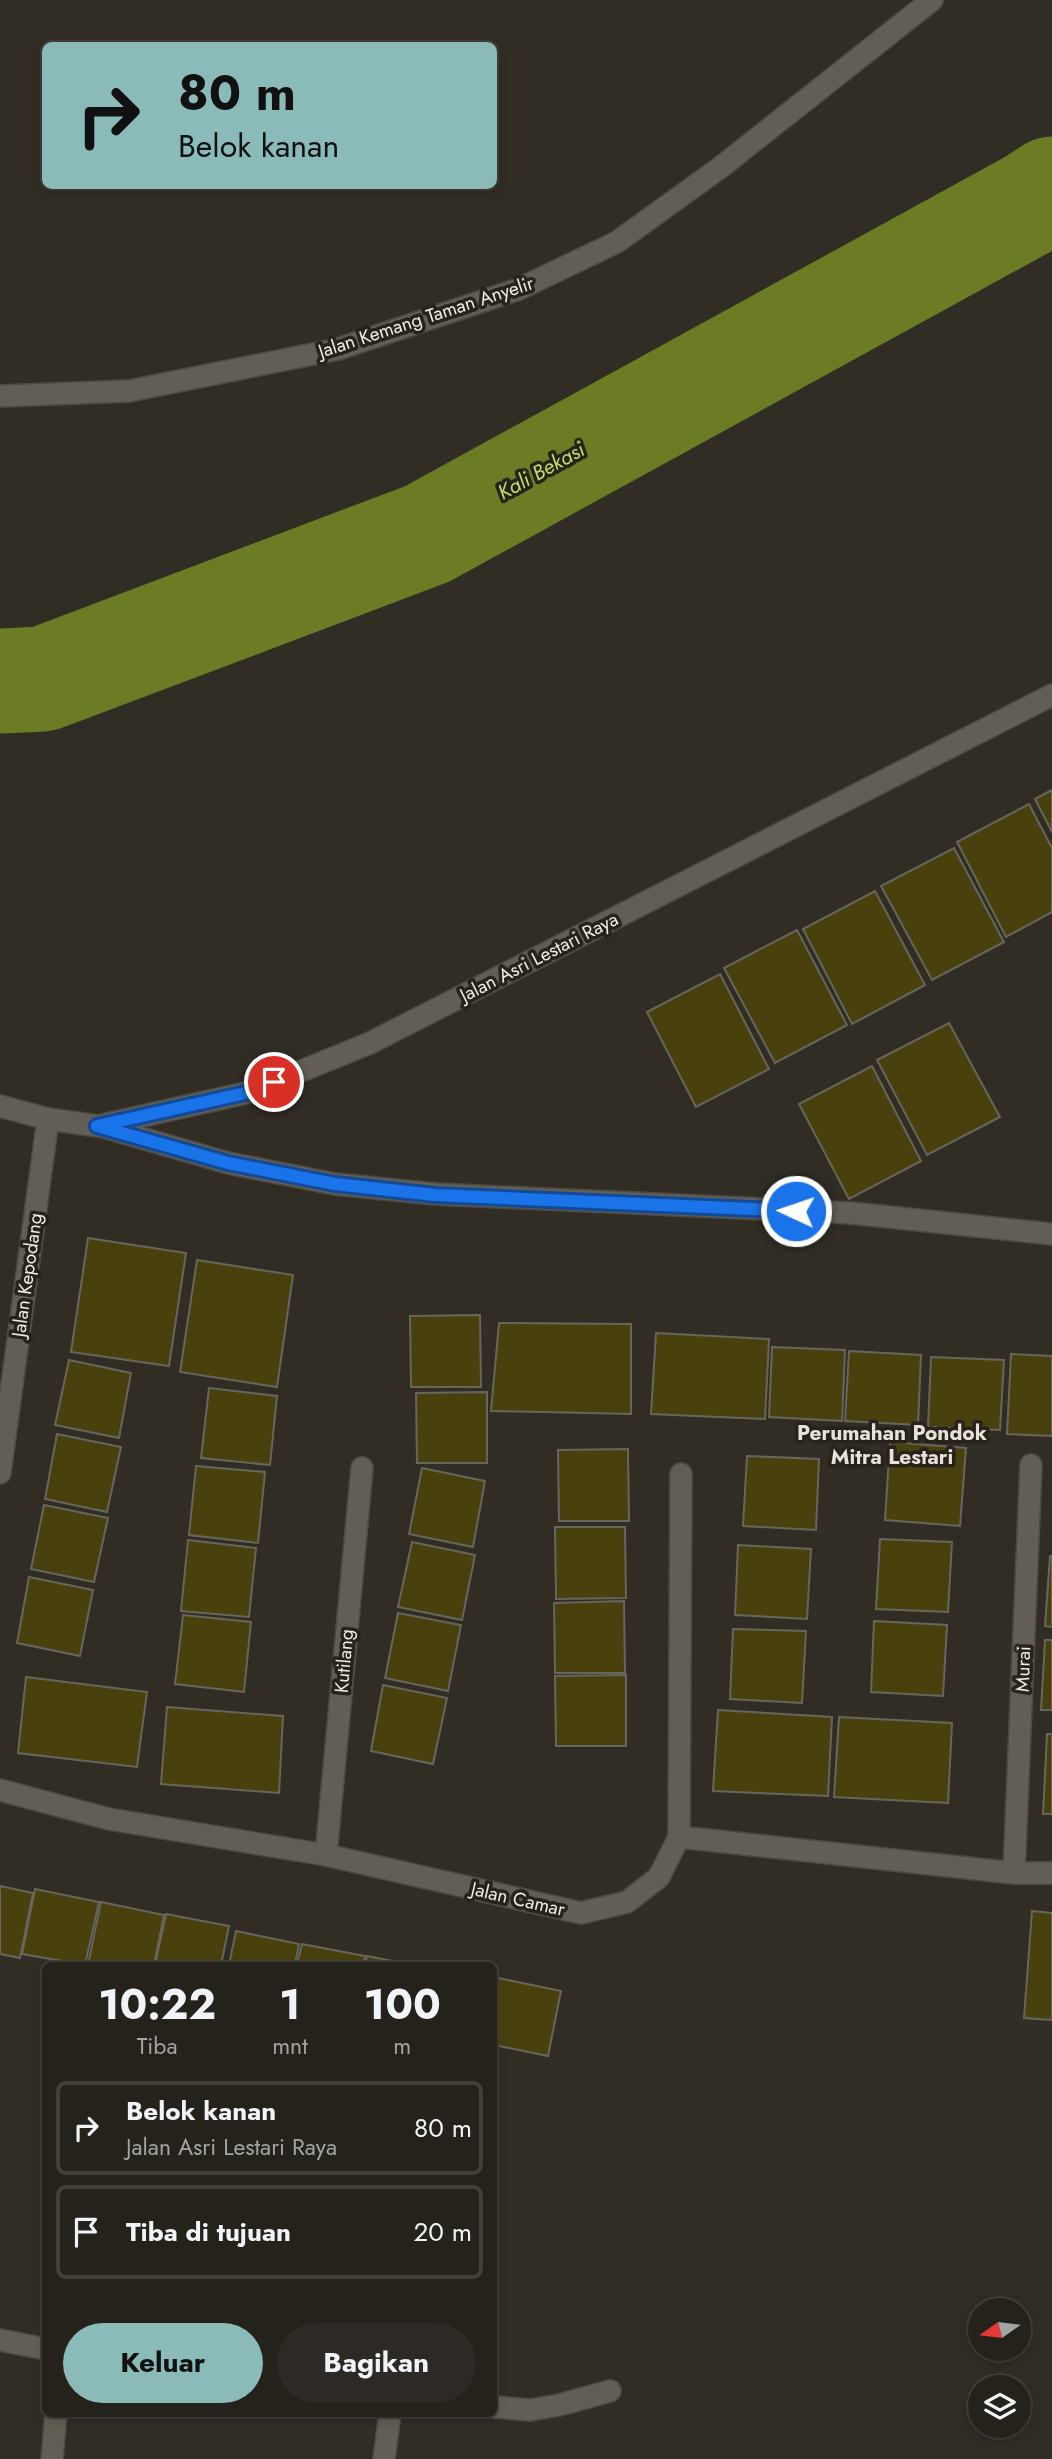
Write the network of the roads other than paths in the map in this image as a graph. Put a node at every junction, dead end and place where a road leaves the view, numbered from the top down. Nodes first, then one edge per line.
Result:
1 (932, 0) edge
2 (0, 396) edge
3 (1052, 695) edge
4 (0, 1105) edge
5 (48, 1119) junction
6 (97, 1126) junction
7 (1052, 1234) edge
8 (1031, 1465) dead end
9 (362, 1468) dead end
10 (0, 1473) edge
11 (681, 1474) dead end
12 (0, 1790) edge
13 (679, 1837) junction
14 (326, 1854) junction
15 (1014, 1873) junction
16 (1052, 1873) edge
17 (0, 2340) edge
18 (42, 2348) edge
19 (610, 2390) dead end
20 (497, 2407) edge
21 (56, 2417) edge
22 (389, 2417) edge
23 (52, 2459) edge
24 (384, 2459) edge

1 - 2 street, Jalan Kemang Taman Anyelir
3 - 6 street, Jalan Asri Lestari Raya
4 - 5 street, Jalan Asri Lestari Raya
5 - 6 street, Jalan Asri Lestari Raya
5 - 10 street, Jalan Kepodang
6 - 7 street
8 - 15 street, Murai
9 - 14 street, Kutilang
11 - 13 street
12 - 14 street, Jalan Camar
13 - 14 street, Jalan Camar
13 - 15 street
15 - 16 street
17 - 18 street
19 - 20 street
21 - 23 street
22 - 24 street

